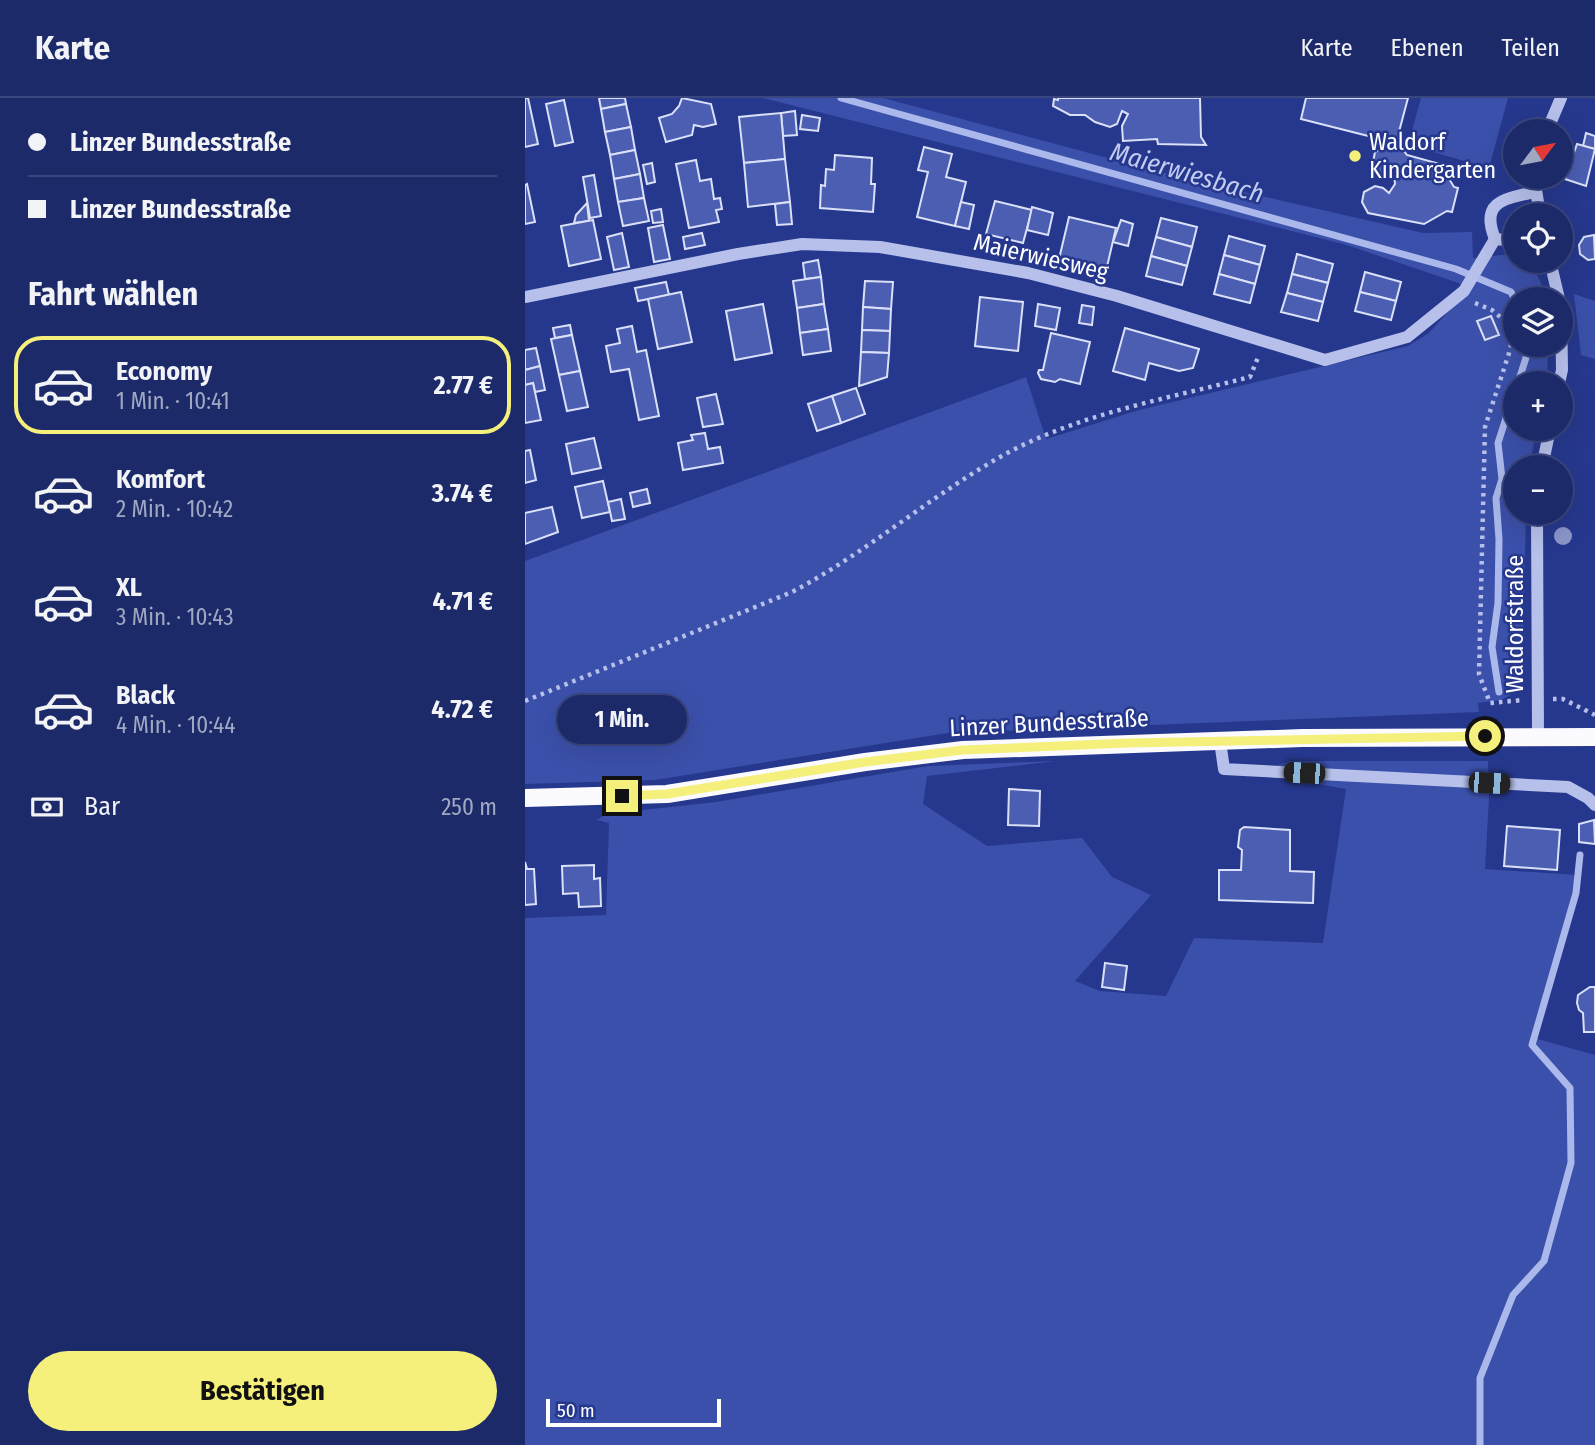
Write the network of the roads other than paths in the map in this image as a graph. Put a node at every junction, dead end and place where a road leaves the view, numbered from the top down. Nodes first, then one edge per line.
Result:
1 (1561, 98) edge
2 (1552, 119) edge
3 (1535, 189) edge
4 (1535, 192) junction
5 (1537, 203) edge
6 (1495, 239) junction
7 (1503, 240) edge
8 (525, 297) edge
9 (1537, 525) edge
10 (1538, 736) junction
11 (1595, 737) edge
12 (1220, 741) junction
13 (525, 798) edge
14 (1595, 805) edge

1 - 2 street
3 - 4 street
4 - 5 street
4 - 6 street
6 - 7 street
6 - 8 street, Maierwiesweg
9 - 10 street, Waldorfstraße
10 - 11 main road, Linzer Bundesstraße
10 - 12 main road, Linzer Bundesstraße
12 - 13 main road, Linzer Bundesstraße
12 - 14 street

